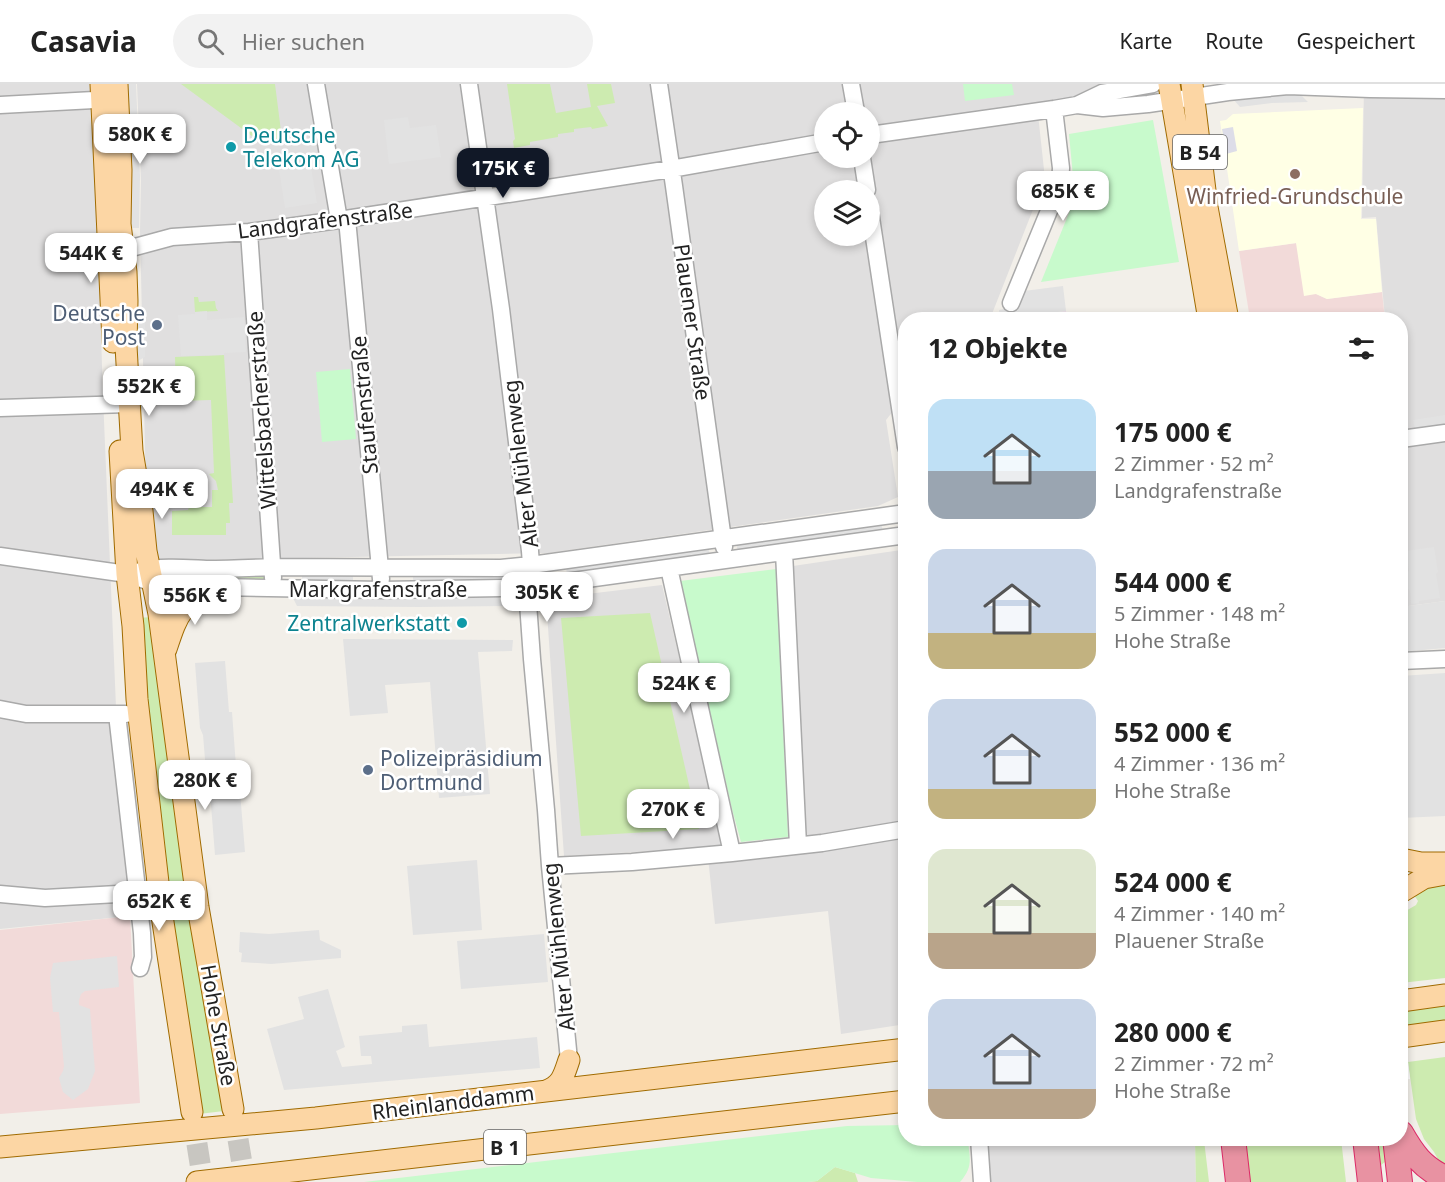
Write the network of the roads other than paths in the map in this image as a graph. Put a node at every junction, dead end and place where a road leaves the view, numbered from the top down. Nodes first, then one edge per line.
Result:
1 (316, 84) edge
2 (469, 84) edge
3 (659, 84) edge
4 (851, 84) edge
5 (1154, 84) edge
6 (1284, 85) edge
7 (1445, 90) edge
8 (1193, 91) edge
9 (110, 92) edge
10 (1171, 92) edge
11 (854, 102) edge
12 (0, 105) edge
13 (1077, 105) junction
14 (1054, 109) junction
15 (880, 134) edge
16 (814, 144) edge
17 (671, 169) junction
18 (485, 198) junction
19 (343, 220) junction
20 (249, 232) junction
21 (875, 246) edge
22 (116, 252) junction
23 (1011, 303) dead end
24 (1217, 312) edge
25 (898, 397) edge
26 (122, 405) junction
27 (0, 408) edge
28 (1445, 433) edge
29 (1408, 438) edge
30 (898, 514) edge
31 (898, 536) edge
32 (723, 538) junction
33 (784, 552) junction
34 (0, 556) edge
35 (726, 560) junction
36 (531, 565) junction
37 (273, 567) junction
38 (380, 568) junction
39 (669, 568) junction
40 (127, 574) junction
41 (151, 576) junction
42 (218, 587) junction
43 (529, 587) junction
44 (274, 589) junction
45 (382, 590) junction
46 (164, 656) junction
47 (1445, 658) edge
48 (1408, 661) edge
49 (0, 709) edge
50 (117, 714) junction
51 (139, 714) junction
52 (898, 830) edge
53 (798, 845) junction
54 (732, 853) junction
55 (1408, 860) edge
56 (1445, 862) edge
57 (550, 866) junction
58 (1445, 874) edge
59 (1408, 888) edge
60 (136, 893) junction
61 (0, 894) edge
62 (140, 968) dead end
63 (1445, 995) edge
64 (1408, 1000) edge
65 (1445, 1031) edge
66 (1408, 1036) edge
67 (898, 1050) edge
68 (569, 1060) junction
69 (593, 1086) junction
70 (546, 1091) junction
71 (898, 1102) edge
72 (233, 1109) tunnel mouth
73 (192, 1112) tunnel mouth
74 (1408, 1144) edge
75 (980, 1146) edge
76 (1223, 1146) edge
77 (1234, 1146) edge
78 (1366, 1146) edge
79 (1396, 1146) edge
80 (0, 1147) edge
81 (1368, 1178) edge
82 (1445, 1178) edge
83 (197, 1182) edge
84 (982, 1182) edge
85 (1226, 1182) edge
86 (1238, 1182) edge
87 (1400, 1182) edge

1 - 19 street, Staufenstraße
2 - 18 street, Alter Mühlenweg
3 - 17 street, Plauener Straße
4 - 11 street
5 - 13 street
6 - 7 street
6 - 8 street
8 - 10 street
8 - 24 main road, B 54
9 - 12 street
9 - 22 main road, Hohe Straße
10 - 13 street
10 - 24 main road, B 54
13 - 14 street
14 - 15 street
14 - 23 street
16 - 17 street, Landgrafenstraße
17 - 18 street, Landgrafenstraße
17 - 32 street, Plauener Straße
18 - 19 street, Landgrafenstraße
18 - 36 street, Alter Mühlenweg
19 - 20 street, Landgrafenstraße
19 - 38 street, Staufenstraße
20 - 22 street, Landgrafenstraße
20 - 37 street, Wittelsbacherstraße
21 - 25 street
22 - 26 main road, Hohe Straße
26 - 27 street
26 - 40 main road, Hohe Straße
26 - 41 main road, Hohe Straße
28 - 29 street
30 - 32 street, Markgrafenstraße
31 - 33 street, Markgrafenstraße
32 - 35 street, Plauener Straße
32 - 36 street, Markgrafenstraße
33 - 35 street, Markgrafenstraße
33 - 53 street
34 - 40 street, Markgrafenstraße
35 - 39 street, Markgrafenstraße
36 - 38 street, Markgrafenstraße
36 - 43 street, Alter Mühlenweg
37 - 38 street, Markgrafenstraße
37 - 41 street, Markgrafenstraße
37 - 44 street, Wittelsbacherstraße
38 - 45 street, Staufenstraße
39 - 43 street, Markgrafenstraße
39 - 54 street
40 - 41 street, Markgrafenstraße
40 - 51 main road, Hohe Straße
41 - 42 street, Markgrafenstraße
41 - 46 main road, Hohe Straße
42 - 44 street, Markgrafenstraße
42 - 46 main road
43 - 45 street, Markgrafenstraße
43 - 57 street, Alter Mühlenweg
44 - 45 street, Markgrafenstraße
46 - 72 main road, Hohe Straße
47 - 48 street
49 - 50 street
50 - 51 street
50 - 60 street
51 - 73 main road, Hohe Straße
52 - 53 street
53 - 54 street
54 - 57 street
55 - 56 main road
57 - 68 street, Alter Mühlenweg
58 - 59 main road
60 - 61 street
60 - 62 street
63 - 64 main road
65 - 66 main road
67 - 69 main road, Rheinlanddamm
68 - 69 main road
68 - 70 main road
69 - 70 main road, Rheinlanddamm
70 - 80 main road, Rheinlanddamm
71 - 83 main road, B 1
74 - 82 highway
75 - 84 street
76 - 85 highway
77 - 86 highway
78 - 81 highway
79 - 87 highway

